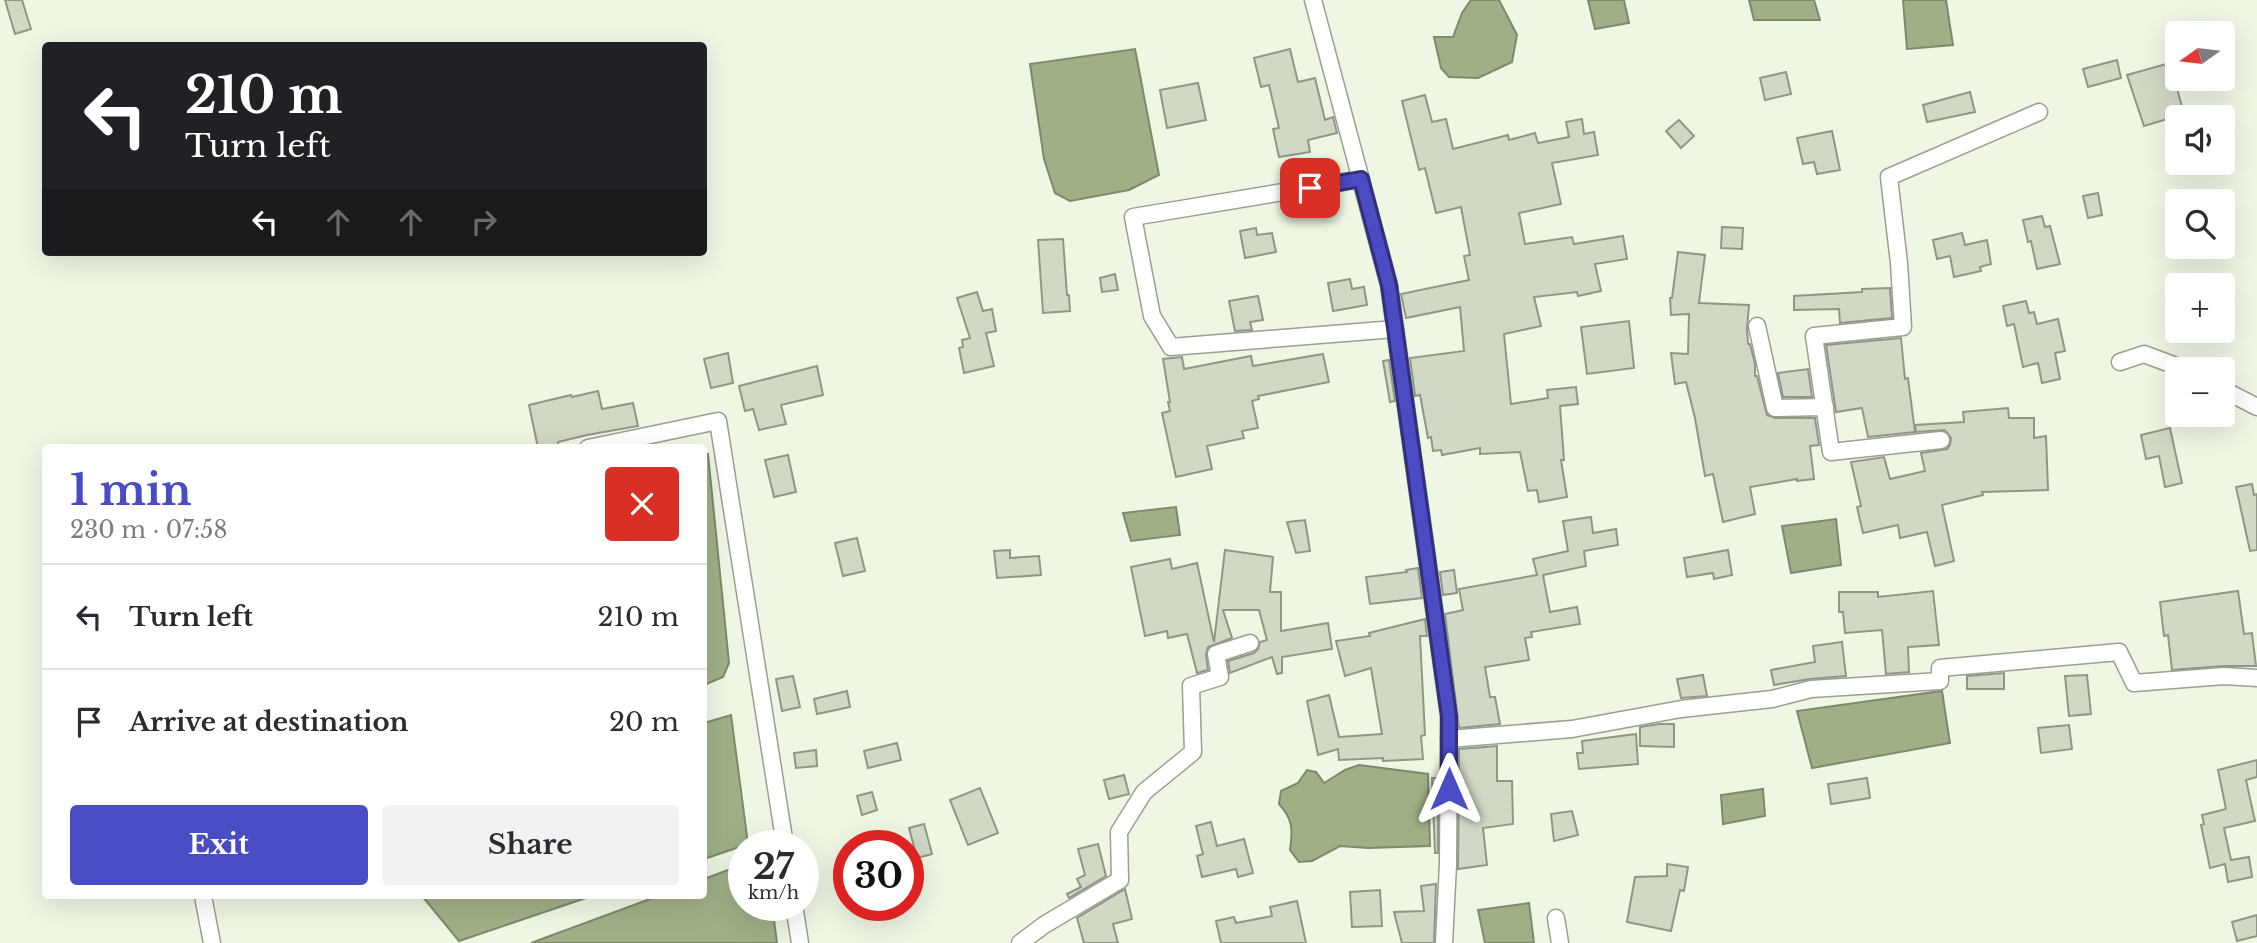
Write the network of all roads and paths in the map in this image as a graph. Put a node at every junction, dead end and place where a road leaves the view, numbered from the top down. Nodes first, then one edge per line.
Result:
1 (1313, 0) edge
2 (2039, 112) dead end
3 (1361, 179) junction
4 (1757, 326) dead end
5 (1395, 329) junction
6 (2120, 362) dead end
7 (2165, 362) edge
8 (2235, 396) edge
9 (1825, 407) junction
10 (2257, 407) edge
11 (1941, 440) dead end
12 (607, 444) edge
13 (1250, 643) dead end
14 (2257, 678) edge
15 (1449, 739) junction
16 (783, 830) edge
17 (204, 899) edge
18 (1556, 918) dead end
19 (797, 921) edge
20 (212, 943) edge
21 (800, 943) edge
22 (1020, 943) edge
23 (1444, 943) edge
24 (1560, 943) edge

1 - 3 street
2 - 9 street
3 - 5 street
3 - 5 street
4 - 9 street
5 - 15 street
6 - 7 street
8 - 10 street
9 - 11 street
12 - 16 street
13 - 22 street
14 - 15 street
15 - 23 street
17 - 20 street
18 - 24 street
19 - 21 street

